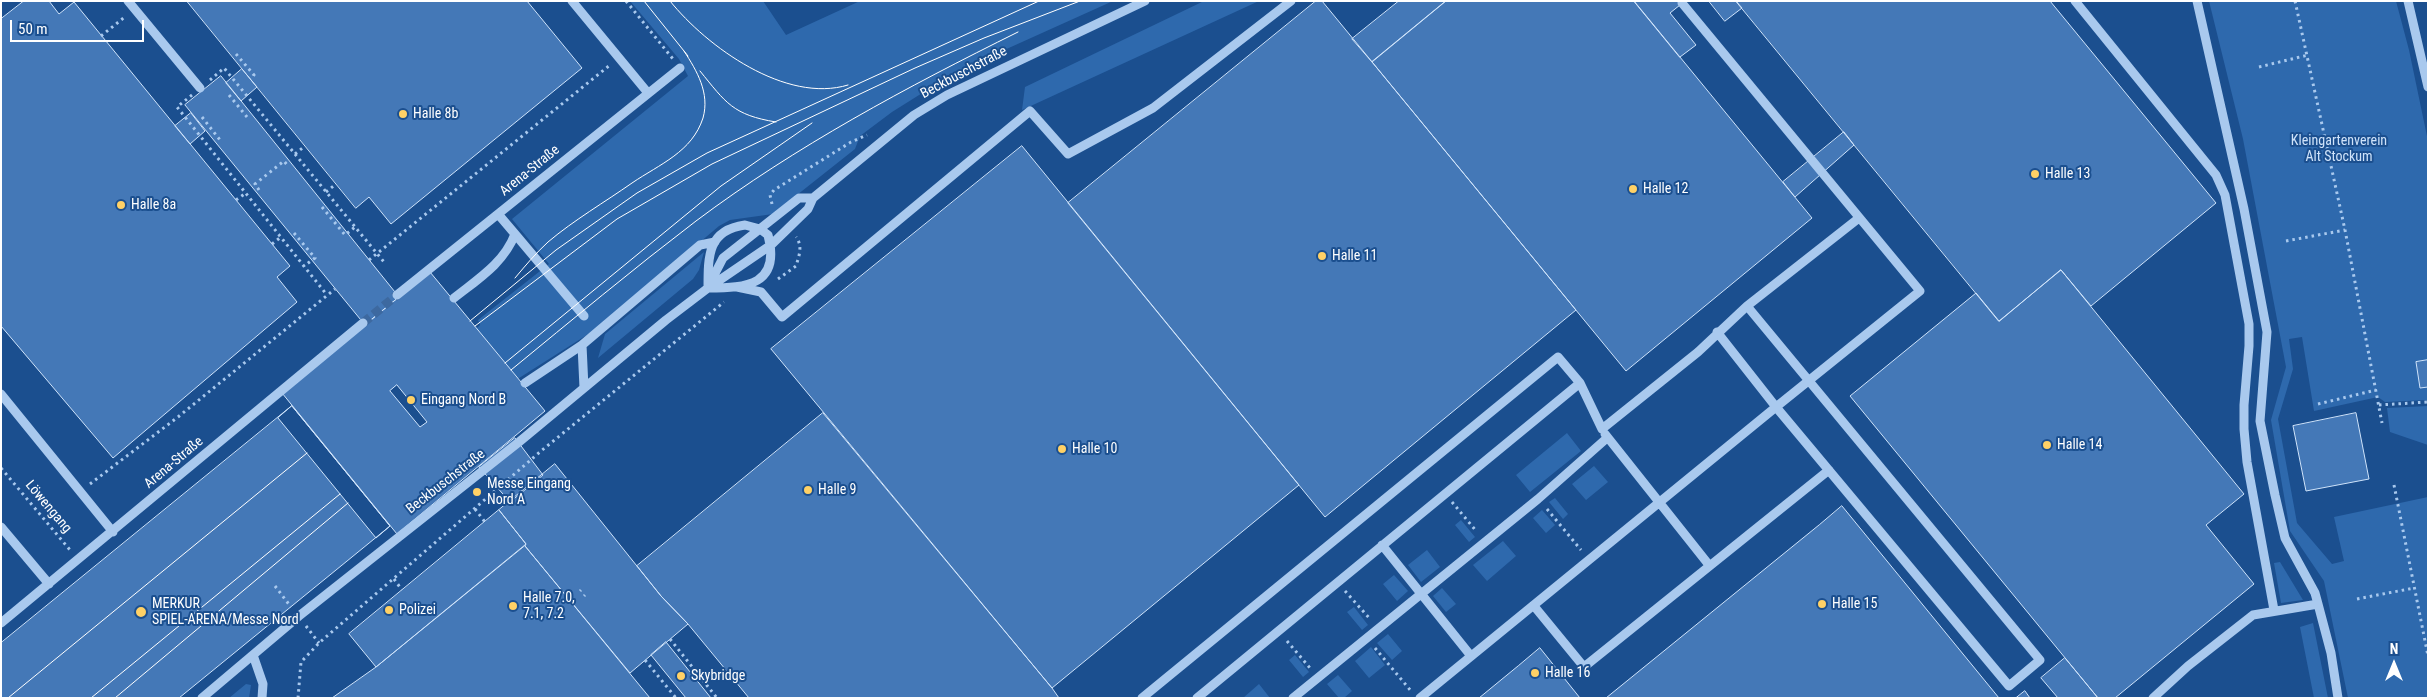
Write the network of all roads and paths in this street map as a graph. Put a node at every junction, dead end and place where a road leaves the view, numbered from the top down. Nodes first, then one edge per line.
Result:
1 (128, 1) edge
2 (572, 1) edge
3 (626, 1) edge
4 (1145, 1) edge
5 (1291, 1) edge
6 (2075, 1) edge
7 (2197, 1) edge
8 (2295, 1) edge
9 (2408, 1) edge
10 (1682, 3) dead end
11 (134, 9) junction
12 (101, 36) dead end
13 (236, 54) dead end
14 (2308, 55) junction
15 (619, 58) junction
16 (2259, 67) dead end
17 (224, 68) dead end
18 (680, 68) joint
19 (250, 78) dead end
20 (2428, 87) edge
21 (200, 88) dead end
22 (648, 93) junction
23 (229, 96) dead end
24 (177, 107) dead end
25 (247, 117) dead end
26 (202, 118) dead end
27 (869, 135) dead end
28 (220, 140) dead end
29 (304, 146) dead end
30 (295, 154) junction
31 (288, 166) dead end
32 (336, 184) dead end
33 (259, 190) dead end
34 (326, 192) junction
35 (246, 193) junction
36 (812, 198) junction
37 (236, 200) dead end
38 (322, 207) dead end
39 (776, 210) dead end
40 (498, 214) junction
41 (1859, 218) junction
42 (355, 227) junction
43 (760, 229) junction
44 (2345, 230) junction
45 (792, 231) dead end
46 (294, 233) dead end
47 (515, 234) junction
48 (281, 237) dead end
49 (2286, 241) dead end
50 (715, 242) junction
51 (272, 244) dead end
52 (770, 245) junction
53 (377, 254) junction
54 (370, 260) dead end
55 (384, 262) dead end
56 (304, 266) junction
57 (776, 281) dead end
58 (737, 287) junction
59 (334, 288) dead end
60 (708, 288) junction
61 (327, 295) junction
62 (398, 295) tunnel mouth
63 (454, 298) dead end
64 (730, 299) dead end
65 (1747, 306) junction
66 (584, 316) dead end
67 (363, 323) tunnel mouth
68 (1717, 332) junction
69 (582, 345) junction
70 (1810, 382) junction
71 (526, 383) dead end
72 (1580, 383) junction
73 (584, 388) junction
74 (2376, 390) junction
75 (1, 394) edge
76 (2428, 402) edge
77 (2318, 404) dead end
78 (2379, 404) junction
79 (1776, 407) junction
80 (2382, 423) dead end
81 (1602, 429) junction
82 (1608, 438) junction
83 (1, 468) edge
84 (1829, 470) junction
85 (2394, 485) dead end
86 (80, 492) junction
87 (1446, 494) junction
88 (1538, 498) junction
89 (1658, 503) junction
90 (474, 509) junction
91 (485, 522) dead end
92 (1, 527) edge
93 (113, 532) junction
94 (1486, 542) junction
95 (1382, 545) junction
96 (1589, 558) junction
97 (78, 560) junction
98 (1709, 565) junction
99 (394, 579) junction
100 (1338, 583) junction
101 (49, 584) junction
102 (2414, 588) junction
103 (402, 590) dead end
104 (1420, 594) junction
105 (2357, 599) dead end
106 (2318, 604) junction
107 (1534, 606) junction
108 (2274, 610) junction
109 (1, 623) edge
110 (1378, 628) junction
111 (1279, 631) junction
112 (1367, 638) junction
113 (670, 639) dead end
114 (253, 655) junction
115 (1471, 656) junction
116 (2428, 656) edge
117 (645, 660) dead end
118 (1318, 678) junction
119 (202, 698) edge
120 (262, 698) edge
121 (298, 698) edge
122 (676, 698) edge
123 (717, 698) edge
124 (1142, 698) edge
125 (1197, 698) edge
126 (1293, 698) edge
127 (1419, 698) edge
128 (2153, 698) edge
129 (2338, 698) edge

1 - 11 street
2 - 15 street
3 - 18 path
4 - 36 street, Beckbuschstraße
5 - 58 street
6 - 108 street
7 - 106 street
8 - 14 path
9 - 20 street
10 - 41 street
11 - 12 path
11 - 21 street
13 - 19 path
14 - 16 path
14 - 44 path
15 - 22 street
15 - 53 path
17 - 30 path
18 - 22 street, Arena-Straße
22 - 40 street, Arena-Straße
23 - 25 path
24 - 35 path
26 - 28 path
27 - 39 path
29 - 30 path
30 - 34 path
31 - 33 path
32 - 34 path
34 - 42 path
35 - 37 path
35 - 56 path
36 - 43 street, Beckbuschstraße
36 - 52 street, Beckbuschstraße
38 - 42 path
40 - 47 street
40 - 62 street, Arena-Straße
41 - 65 street
41 - 70 street
42 - 53 path
43 - 50 street
43 - 52 street
43 - 60 street, Beckbuschstraße
44 - 49 path
44 - 74 path
45 - 57 path
46 - 56 path
47 - 63 street
47 - 66 street
48 - 51 path
50 - 60 street
50 - 69 street
52 - 58 street
52 - 60 street, Beckbuschstraße
53 - 54 path
53 - 55 path
56 - 61 path
58 - 60 street
59 - 61 path
60 - 73 street, Beckbuschstraße
61 - 86 path
64 - 90 path
65 - 68 street
65 - 70 street
67 - 93 street, Arena-Straße
68 - 79 street
68 - 81 street
69 - 71 street
69 - 73 street
70 - 79 street
70 - 84 street
72 - 81 street
72 - 87 street
72 - 124 street
73 - 114 street, Beckbuschstraße
74 - 77 path
74 - 78 path
75 - 86 street
76 - 78 path
78 - 80 path
79 - 84 street
79 - 89 street
81 - 82 street
82 - 88 street
82 - 89 street
83 - 97 path, Löwengang
84 - 98 street
85 - 102 path
86 - 93 street
87 - 94 path
87 - 95 street
88 - 94 street
88 - 96 path
89 - 96 street
89 - 98 street
90 - 91 path
90 - 99 path
92 - 101 street
93 - 97 street, Arena-Straße
94 - 104 street
95 - 100 street
95 - 104 street
96 - 107 street
97 - 101 street, Arena-Straße
98 - 107 street
99 - 103 path
99 - 121 path
100 - 110 path
100 - 111 street
101 - 109 street, Arena-Straße
102 - 105 path
102 - 116 path
104 - 110 street
104 - 115 street
106 - 108 street
106 - 129 street
107 - 115 street
108 - 128 street
110 - 112 street
111 - 118 path
111 - 125 street
112 - 118 street
112 - 127 path
113 - 123 path
114 - 119 street, Beckbuschstraße
114 - 120 street
115 - 127 street
117 - 122 path
118 - 126 street

